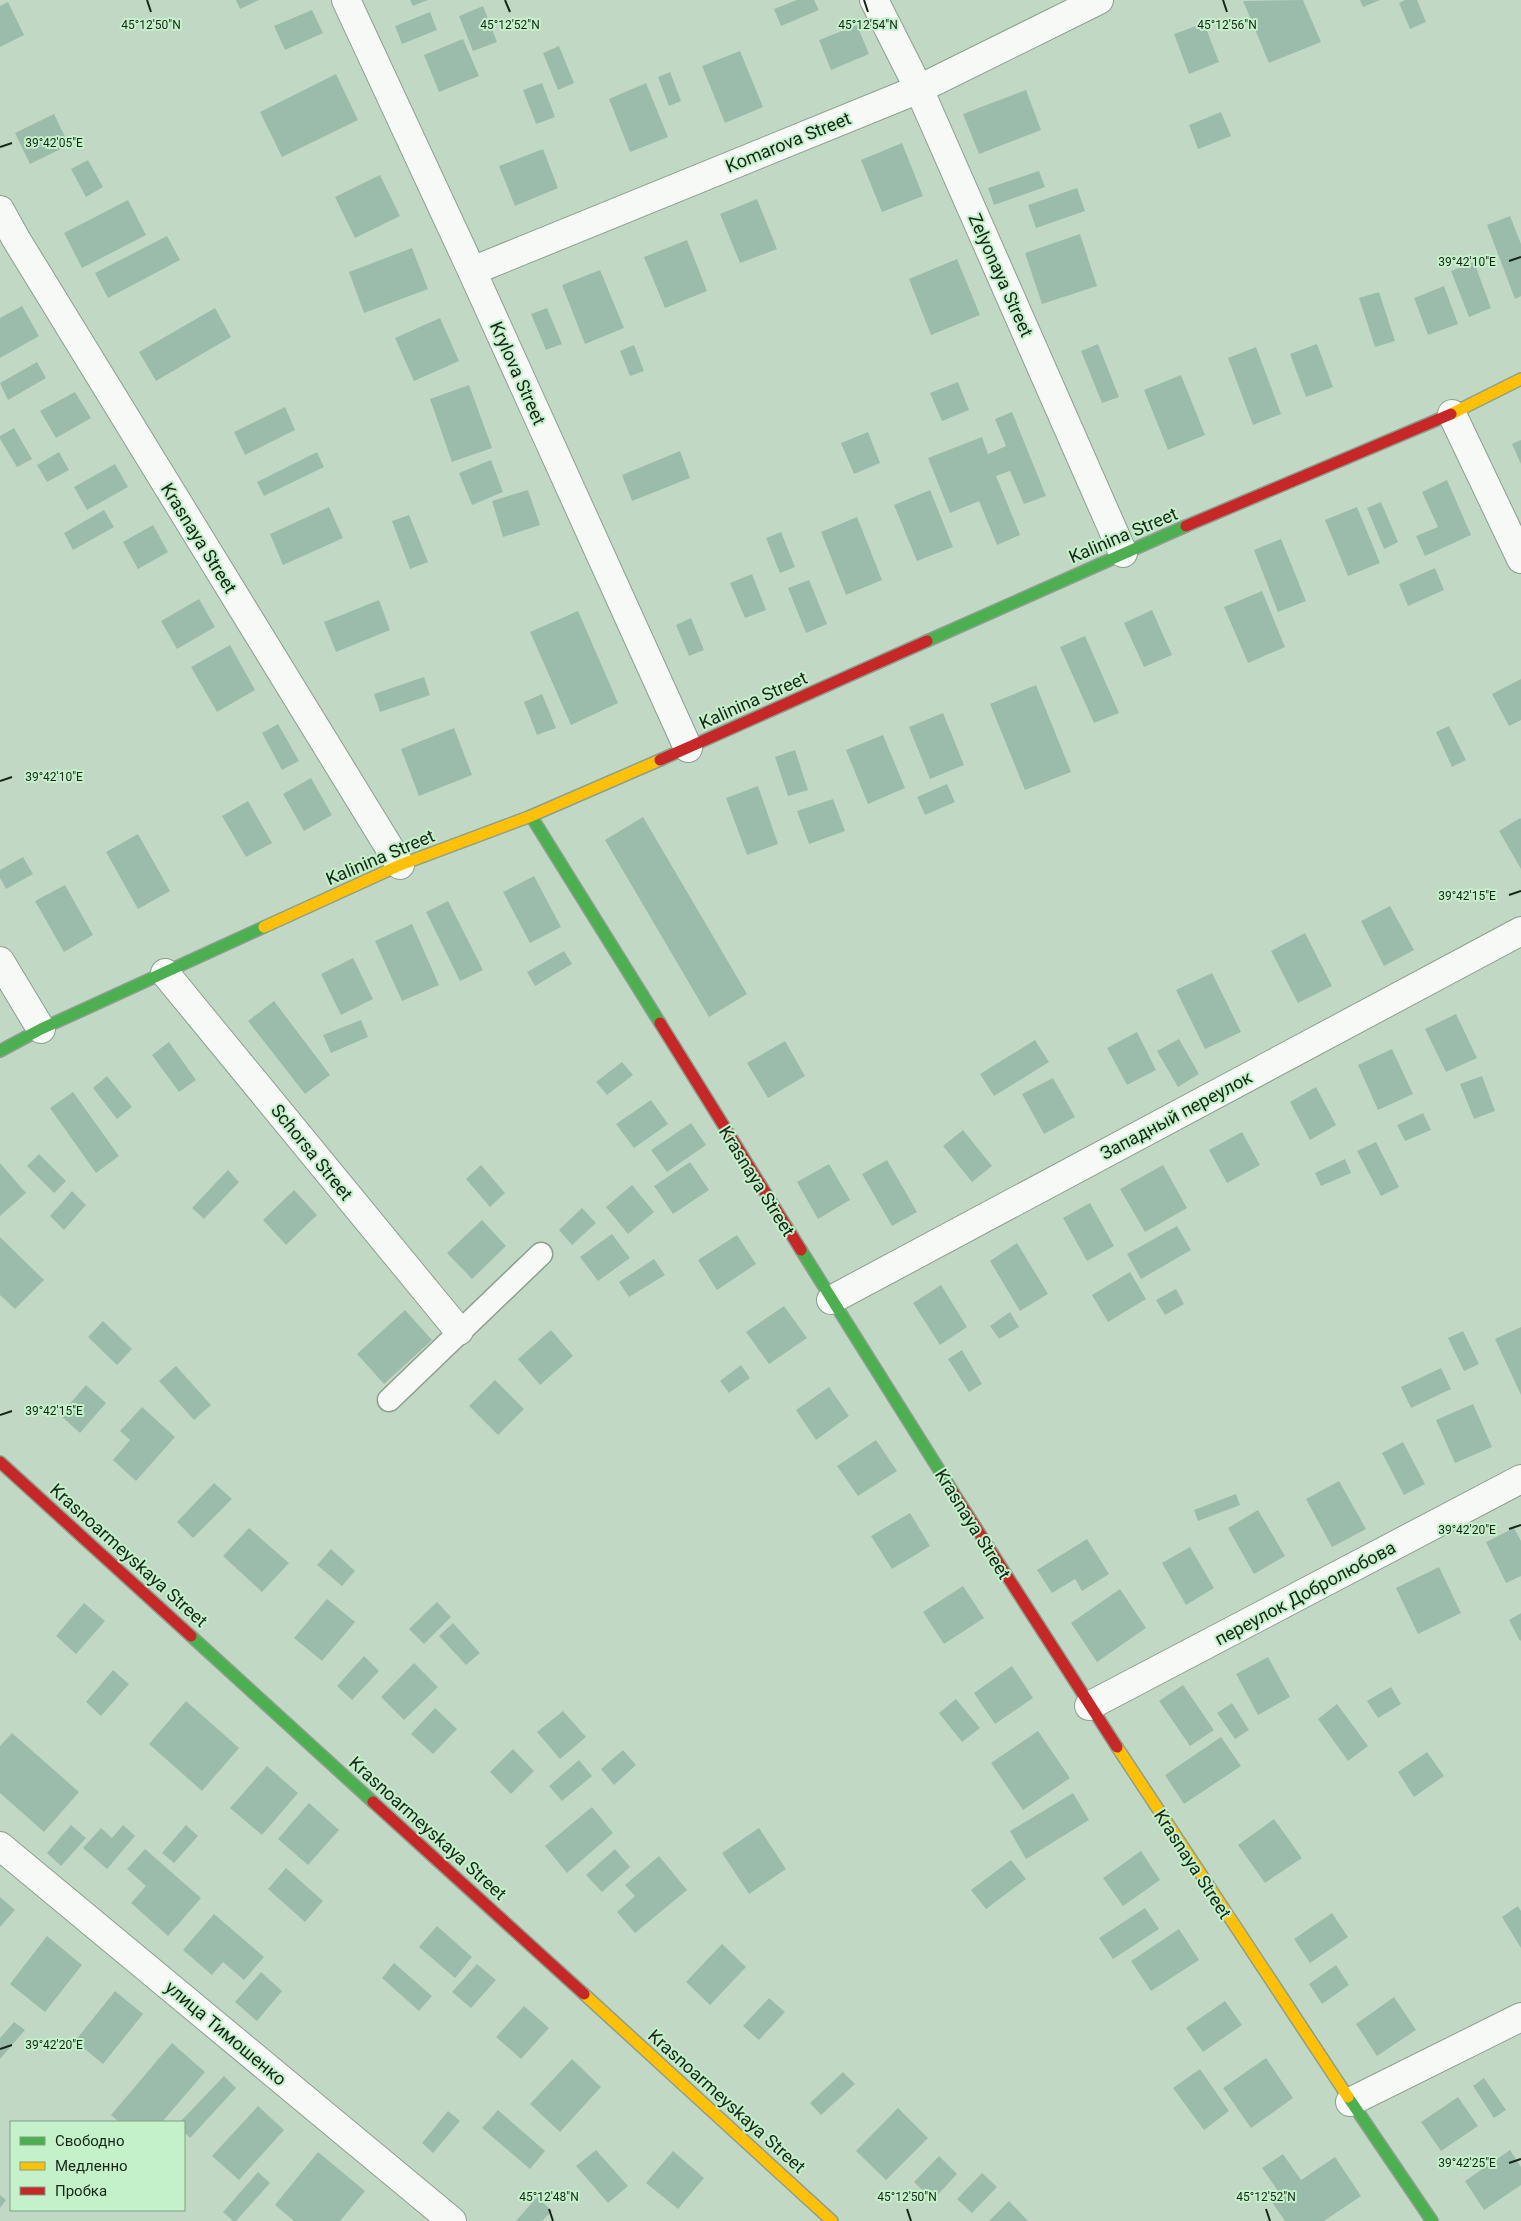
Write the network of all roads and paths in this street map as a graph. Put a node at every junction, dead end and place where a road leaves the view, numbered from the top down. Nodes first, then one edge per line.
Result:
1 (346, 0) edge
2 (874, 0) edge
3 (1099, 0) edge
4 (919, 88) junction
5 (0, 210) edge
6 (472, 271) junction
7 (1521, 380) edge
8 (1452, 414) junction
9 (1123, 553) junction
10 (1521, 559) edge
11 (688, 748) junction
12 (531, 816) junction
13 (400, 865) junction
14 (1521, 931) edge
15 (0, 960) edge
16 (165, 973) junction
17 (41, 1029) junction
18 (0, 1052) edge
19 (541, 1254) dead end
20 (831, 1300) junction
21 (459, 1331) junction
22 (389, 1400) dead end
23 (0, 1462) edge
24 (1521, 1479) edge
25 (1089, 1706) junction
26 (0, 1846) edge
27 (1521, 2018) edge
28 (1350, 2102) junction
29 (452, 2221) edge
30 (832, 2221) edge
31 (1432, 2221) edge

1 - 6 street, Krylova Street
2 - 4 street, Zelyonaya Street
3 - 4 street, Komarova Street
4 - 6 street, Komarova Street
4 - 9 street, Zelyonaya Street
5 - 13 street, Krasnaya Street
6 - 11 street, Krylova Street
7 - 8 street, Kalinina Street
8 - 9 street, Kalinina Street
8 - 10 street
9 - 11 street, Kalinina Street
11 - 12 street, Kalinina Street
12 - 13 street, Kalinina Street
12 - 20 street, Krasnaya Street
13 - 16 street, Kalinina Street
14 - 20 street, Западный переулок
15 - 17 street
16 - 17 street, Kalinina Street
16 - 21 street, Schorsa Street
17 - 18 street, Kalinina Street
19 - 21 lane
20 - 25 street, Krasnaya Street
21 - 22 lane
23 - 30 street, Krasnoarmeyskaya Street
24 - 25 street, переулок Добролюбова
25 - 28 street, Krasnaya Street
26 - 29 street, улица Тимошенко
27 - 28 street
28 - 31 street, Krasnaya Street

